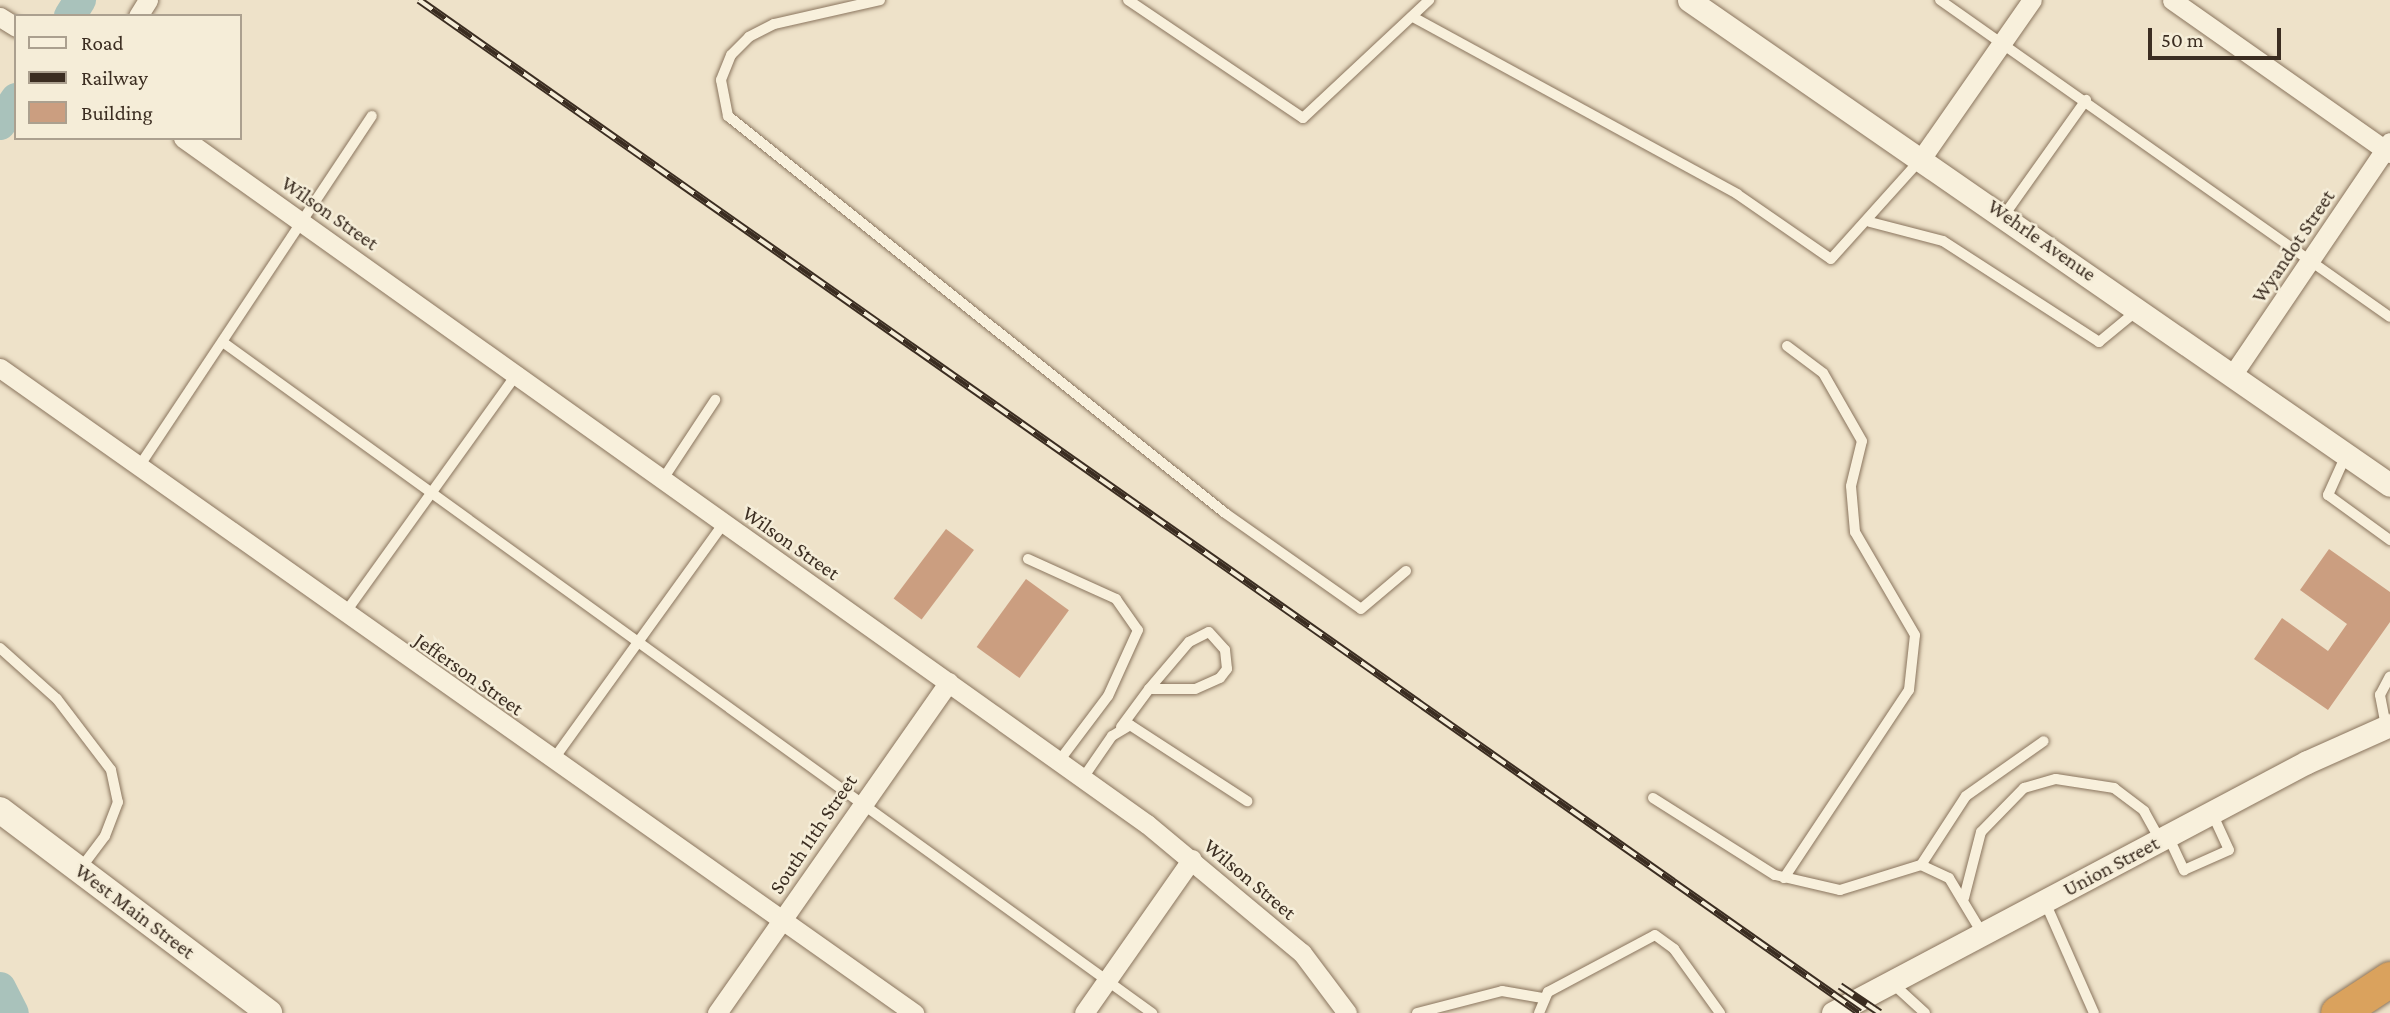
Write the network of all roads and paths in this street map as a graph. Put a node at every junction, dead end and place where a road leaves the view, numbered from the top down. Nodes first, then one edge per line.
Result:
1 (880, 0) edge
2 (1128, 0) edge
3 (1429, 0) edge
4 (1689, 0) edge
5 (1940, 0) edge
6 (2032, 0) edge
7 (2172, 0) edge
8 (1413, 17) junction
9 (2002, 43) junction
10 (2086, 100) junction
11 (372, 116) dead end
12 (186, 140) edge
13 (2388, 148) edge
14 (1923, 156) junction
15 (2005, 214) junction
16 (1870, 222) junction
17 (306, 223) junction
18 (2311, 261) junction
19 (2140, 308) junction
20 (2390, 317) edge
21 (224, 343) junction
22 (1787, 346) dead end
23 (0, 368) edge
24 (517, 372) junction
25 (2233, 374) junction
26 (715, 400) dead end
27 (2347, 454) junction
28 (140, 465) junction
29 (663, 479) junction
30 (2390, 485) edge
31 (432, 492) junction
32 (724, 523) junction
33 (2390, 540) edge
34 (1028, 559) dead end
35 (1406, 571) dead end
36 (345, 613) junction
37 (638, 642) junction
38 (0, 649) edge
39 (2390, 676) edge
40 (949, 682) junction
41 (1149, 690) junction
42 (2388, 726) edge
43 (1121, 727) junction
44 (2044, 741) dead end
45 (552, 761) junction
46 (1059, 761) junction
47 (1083, 778) junction
48 (1653, 798) dead end
49 (1247, 801) dead end
50 (861, 803) junction
51 (0, 810) edge
52 (2212, 813) junction
53 (2164, 838) junction
54 (1192, 859) junction
55 (1921, 865) junction
56 (81, 869) junction
57 (1784, 878) junction
58 (1964, 898) junction
59 (2044, 901) junction
60 (783, 920) junction
61 (1983, 933) junction
62 (2390, 979) edge
63 (1107, 981) junction
64 (1891, 982) junction
65 (1542, 998) junction
66 (2390, 1008) edge
67 (1839, 1012) edge
68 (269, 1013) edge
69 (717, 1013) edge
70 (914, 1013) edge
71 (1084, 1013) edge
72 (1152, 1013) edge
73 (1347, 1013) edge
74 (1417, 1013) edge
75 (1539, 1013) edge
76 (1720, 1013) edge
77 (1925, 1013) edge
78 (2094, 1013) edge
79 (2338, 1013) edge
80 (2381, 1013) edge

1 - 35 lane
2 - 8 lane
3 - 8 lane
4 - 14 street, Wehrle Avenue
5 - 9 lane
6 - 9 street
7 - 13 street
8 - 16 lane
9 - 10 lane
9 - 14 street
10 - 15 lane
10 - 18 lane
11 - 17 lane
12 - 17 street, Wilson Street
13 - 18 street, Wyandot Street
14 - 15 street, Wehrle Avenue
14 - 16 lane
15 - 19 street, Wehrle Avenue
16 - 19 lane
17 - 21 lane
17 - 24 street, Wilson Street
18 - 20 lane
18 - 25 street, Wyandot Street
19 - 25 street, Wehrle Avenue
21 - 28 lane
21 - 31 lane
22 - 57 lane
23 - 28 street, Jefferson Street
24 - 29 street, Wilson Street
24 - 31 lane
25 - 27 street, Wehrle Avenue
26 - 29 lane
27 - 30 street, Wehrle Avenue
27 - 33 lane
28 - 36 street, Jefferson Street
29 - 32 street, Wilson Street
31 - 36 lane
31 - 37 lane
32 - 37 lane
32 - 40 street, Wilson Street
34 - 46 lane
36 - 45 street, Jefferson Street
37 - 45 lane
37 - 50 lane
38 - 56 lane
39 - 42 lane
40 - 46 street, Wilson Street
40 - 50 street, South 11th Street
41 - 41 lane
41 - 43 lane
42 - 52 street, Union Street
43 - 47 lane
43 - 49 lane
44 - 55 lane
45 - 60 street, Jefferson Street
46 - 47 street, Wilson Street
47 - 54 street, Wilson Street
48 - 57 lane
50 - 60 street, South 11th Street
50 - 63 lane
51 - 56 main road, West Main Street
52 - 53 street, Union Street
52 - 53 lane
53 - 58 lane
53 - 59 street, Union Street
54 - 63 street
54 - 73 street, Wilson Street
55 - 57 lane
55 - 58 lane
56 - 68 main road, West Main Street
58 - 61 lane
59 - 61 street, Union Street
59 - 78 lane
60 - 69 street, South 11th Street
60 - 70 street, Jefferson Street
61 - 64 street, Union Street
62 - 79 highway
63 - 71 street
63 - 72 lane
64 - 67 street, Union Street
64 - 77 lane
65 - 74 lane
65 - 75 lane
65 - 76 lane
66 - 80 highway

